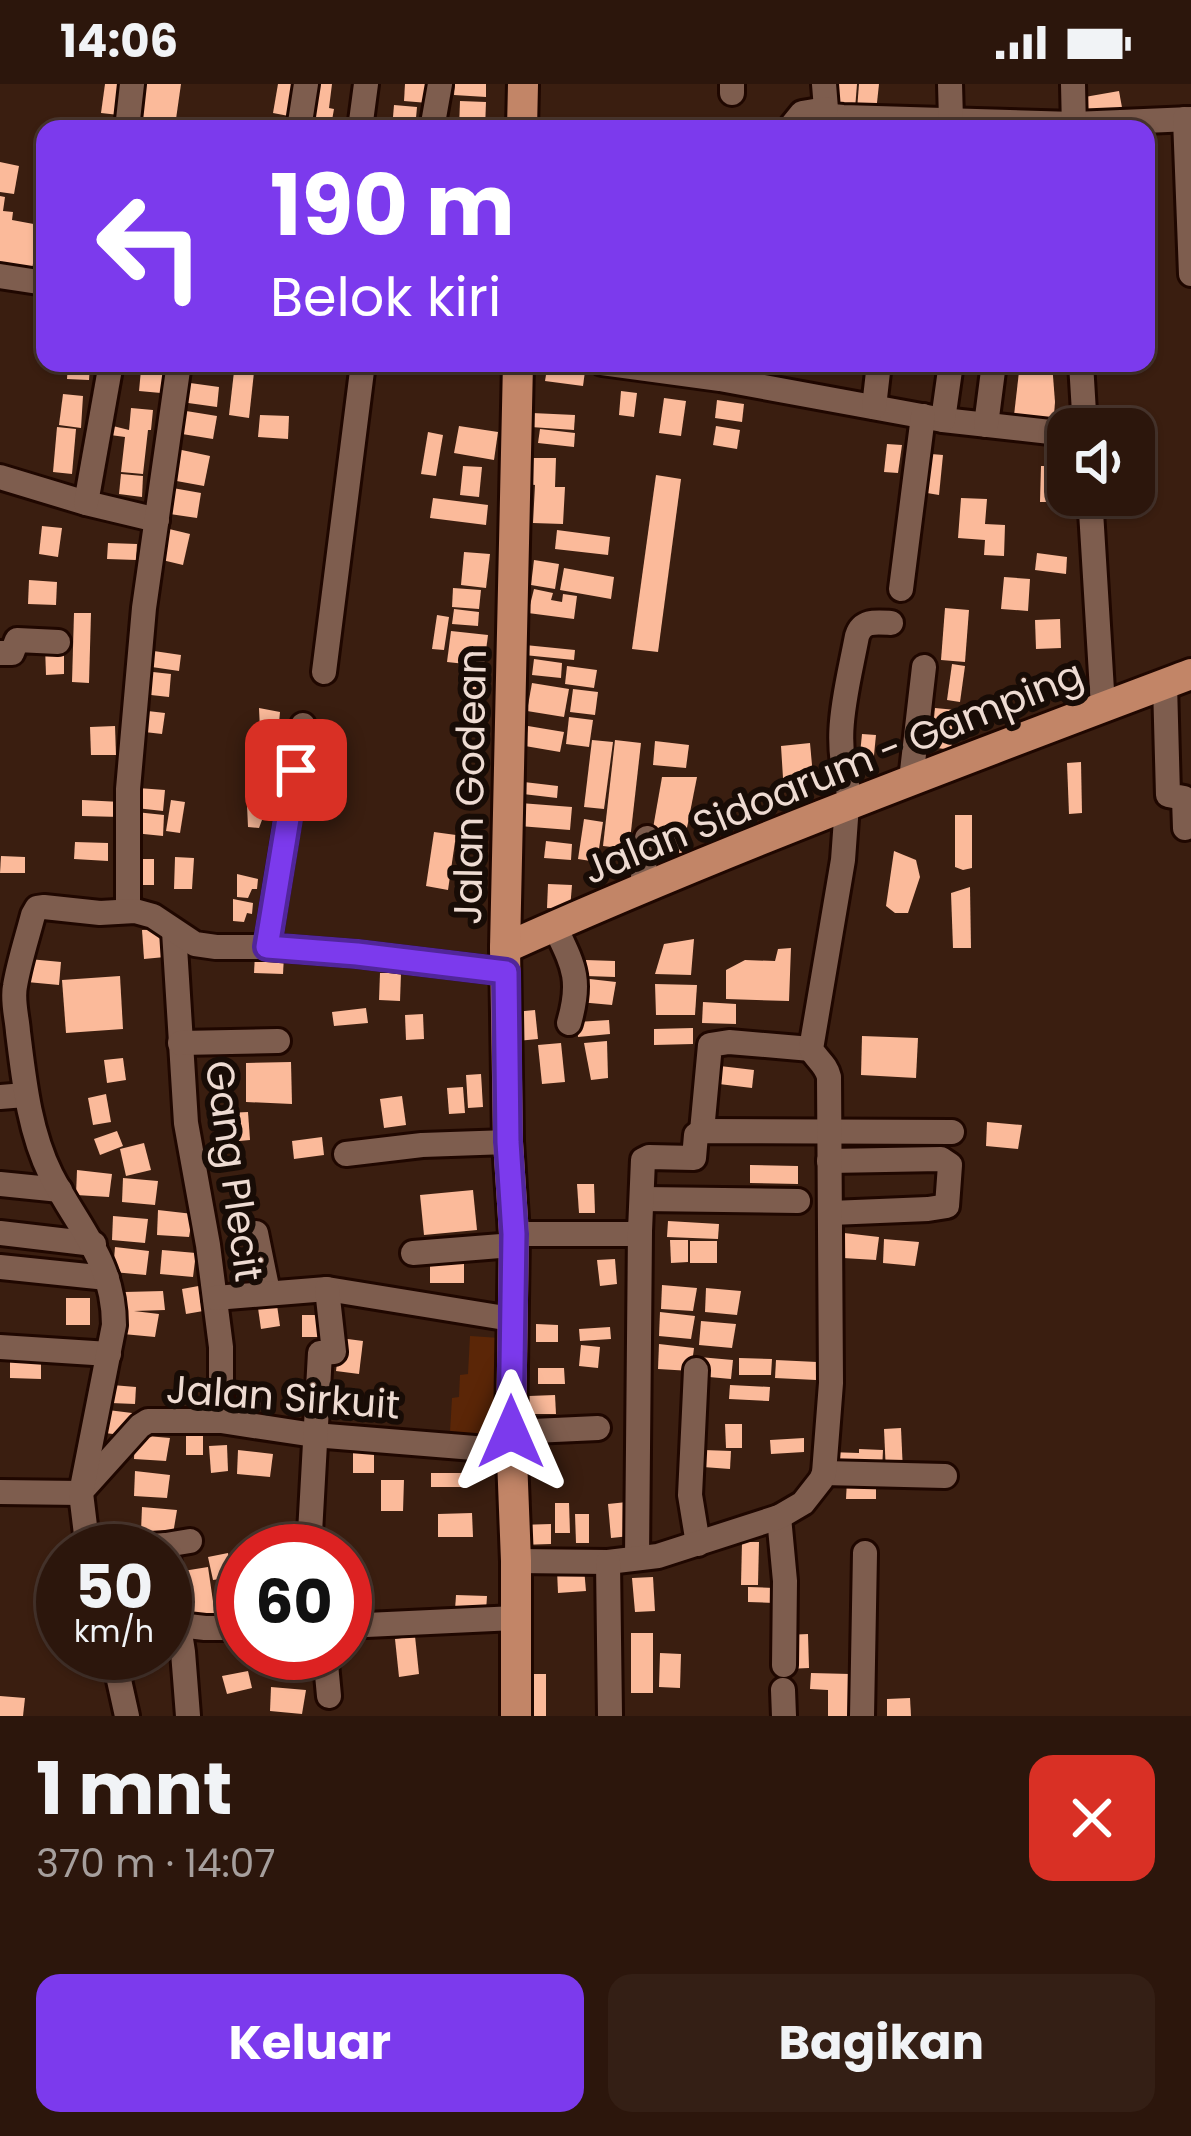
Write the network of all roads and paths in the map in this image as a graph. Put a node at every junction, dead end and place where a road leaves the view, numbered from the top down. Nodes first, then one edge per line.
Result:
1 (132, 84) edge
2 (306, 84) edge
3 (366, 84) edge
4 (440, 84) edge
5 (523, 84) edge
6 (950, 84) edge
7 (1073, 84) edge
8 (825, 97) edge
9 (1188, 119) edge
10 (128, 120) edge
11 (300, 120) edge
12 (361, 120) edge
13 (434, 120) edge
14 (522, 120) edge
15 (796, 120) edge
16 (870, 120) edge
17 (950, 120) edge
18 (1074, 120) edge
19 (1155, 121) edge
20 (1191, 274) edge
21 (0, 276) edge
22 (36, 282) edge
23 (109, 372) edge
24 (178, 372) edge
25 (362, 372) edge
26 (518, 372) edge
27 (878, 372) edge
28 (948, 372) edge
29 (993, 372) edge
30 (1082, 372) edge
31 (758, 374) edge
32 (874, 407) junction
33 (1084, 408) edge
34 (933, 418) junction
35 (986, 425) junction
36 (1047, 432) edge
37 (0, 477) edge
38 (86, 503) junction
39 (1091, 516) edge
40 (157, 520) junction
41 (901, 589) dead end
42 (890, 623) dead end
43 (58, 642) dead end
44 (0, 653) edge
45 (924, 668) dead end
46 (324, 672) dead end
47 (1178, 679) edge
48 (1102, 707) junction
49 (303, 725) dead end
50 (911, 780) junction
51 (849, 804) junction
52 (1185, 828) dead end
53 (647, 838) dead end
54 (642, 887) junction
55 (128, 910) junction
56 (554, 925) junction
57 (174, 931) junction
58 (267, 947) junction
59 (506, 960) junction
60 (7, 990) edge
61 (569, 1023) dead end
62 (278, 1041) dead end
63 (180, 1043) junction
64 (812, 1049) junction
65 (13, 1096) edge
66 (702, 1131) junction
67 (828, 1132) junction
68 (952, 1132) dead end
69 (508, 1142) junction
70 (346, 1154) dead end
71 (829, 1161) junction
72 (0, 1184) edge
73 (60, 1190) junction
74 (642, 1199) junction
75 (798, 1201) dead end
76 (831, 1213) junction
77 (640, 1231) junction
78 (0, 1233) edge
79 (256, 1233) dead end
80 (514, 1240) junction
81 (94, 1244) junction
82 (412, 1253) dead end
83 (0, 1268) edge
84 (107, 1277) junction
85 (327, 1289) junction
86 (268, 1292) junction
87 (215, 1298) junction
88 (512, 1318) junction
89 (0, 1347) edge
90 (109, 1354) junction
91 (696, 1370) dead end
92 (221, 1421) junction
93 (598, 1428) dead end
94 (314, 1435) junction
95 (511, 1442) junction
96 (824, 1473) junction
97 (945, 1476) dead end
98 (0, 1492) edge
99 (81, 1493) junction
100 (778, 1516) junction
101 (85, 1524) edge
102 (310, 1524) edge
103 (698, 1544) junction
104 (865, 1553) dead end
105 (638, 1558) junction
106 (516, 1561) junction
107 (608, 1562) junction
108 (516, 1618) junction
109 (372, 1625) edge
110 (120, 1680) edge
111 (184, 1680) edge
112 (328, 1680) edge
113 (784, 1690) edge
114 (329, 1696) dead end
115 (127, 1716) edge
116 (188, 1716) edge
117 (516, 1716) edge
118 (610, 1716) edge
119 (862, 1716) edge

1 - 10 street
2 - 11 street
3 - 12 street
4 - 13 street
5 - 14 main road
6 - 17 street
7 - 18 street
8 - 15 street
8 - 16 street
9 - 19 street
9 - 20 street
21 - 22 street
23 - 38 street
24 - 40 street
25 - 46 street
26 - 59 main road, Jalan Godean
27 - 32 street
28 - 34 street
29 - 35 street
30 - 33 street
31 - 32 street
32 - 34 street
34 - 35 street
34 - 41 street
35 - 36 street
37 - 38 street
38 - 40 street
39 - 48 street
40 - 55 street
42 - 51 street
43 - 44 street
45 - 50 street
47 - 48 main road, Jalan Sidoarum - Gamping
47 - 52 street
48 - 50 main road, Jalan Sidoarum - Gamping
49 - 58 street
50 - 51 main road, Jalan Sidoarum - Gamping
51 - 54 main road, Jalan Sidoarum - Gamping
51 - 64 street
53 - 54 street
54 - 56 main road, Jalan Sidoarum - Gamping
55 - 57 street
55 - 60 street
56 - 59 main road, Jalan Sidoarum - Gamping
56 - 61 street
57 - 58 street
57 - 63 street, Gang Plecit
58 - 59 street
59 - 69 main road, Jalan Godean
60 - 65 street
62 - 63 street
63 - 87 street, Gang Plecit
64 - 66 street
64 - 67 street
65 - 73 street
66 - 67 street
66 - 74 street
67 - 68 street
67 - 71 street
69 - 70 street
69 - 80 main road, Jalan Godean
71 - 76 street
71 - 76 street
72 - 73 street
73 - 81 street
74 - 75 street
74 - 77 street
76 - 96 street
77 - 80 street
77 - 105 street
78 - 81 street
79 - 86 street
80 - 82 street
80 - 88 main road, Jalan Godean
81 - 84 street
83 - 84 street
84 - 90 street
85 - 86 street
85 - 88 street
85 - 94 street
86 - 87 street
87 - 92 street, Gang Plecit
88 - 95 main road, Jalan Godean
89 - 90 street
90 - 99 street
91 - 103 street
92 - 94 street, Jalan Sirkuit
92 - 99 street, Jalan Sirkuit
93 - 95 street, Jalan Sirkuit
94 - 95 street, Jalan Sirkuit
94 - 102 street
95 - 106 main road, Jalan Godean
96 - 97 street
96 - 100 street
98 - 99 street
99 - 101 street
100 - 103 street
100 - 113 street
103 - 105 street
104 - 119 street
105 - 107 street
106 - 107 street
106 - 108 main road, Jalan Godean
107 - 118 street
108 - 109 street
108 - 117 main road, Jalan Godean
110 - 115 street
111 - 116 street
112 - 114 street

